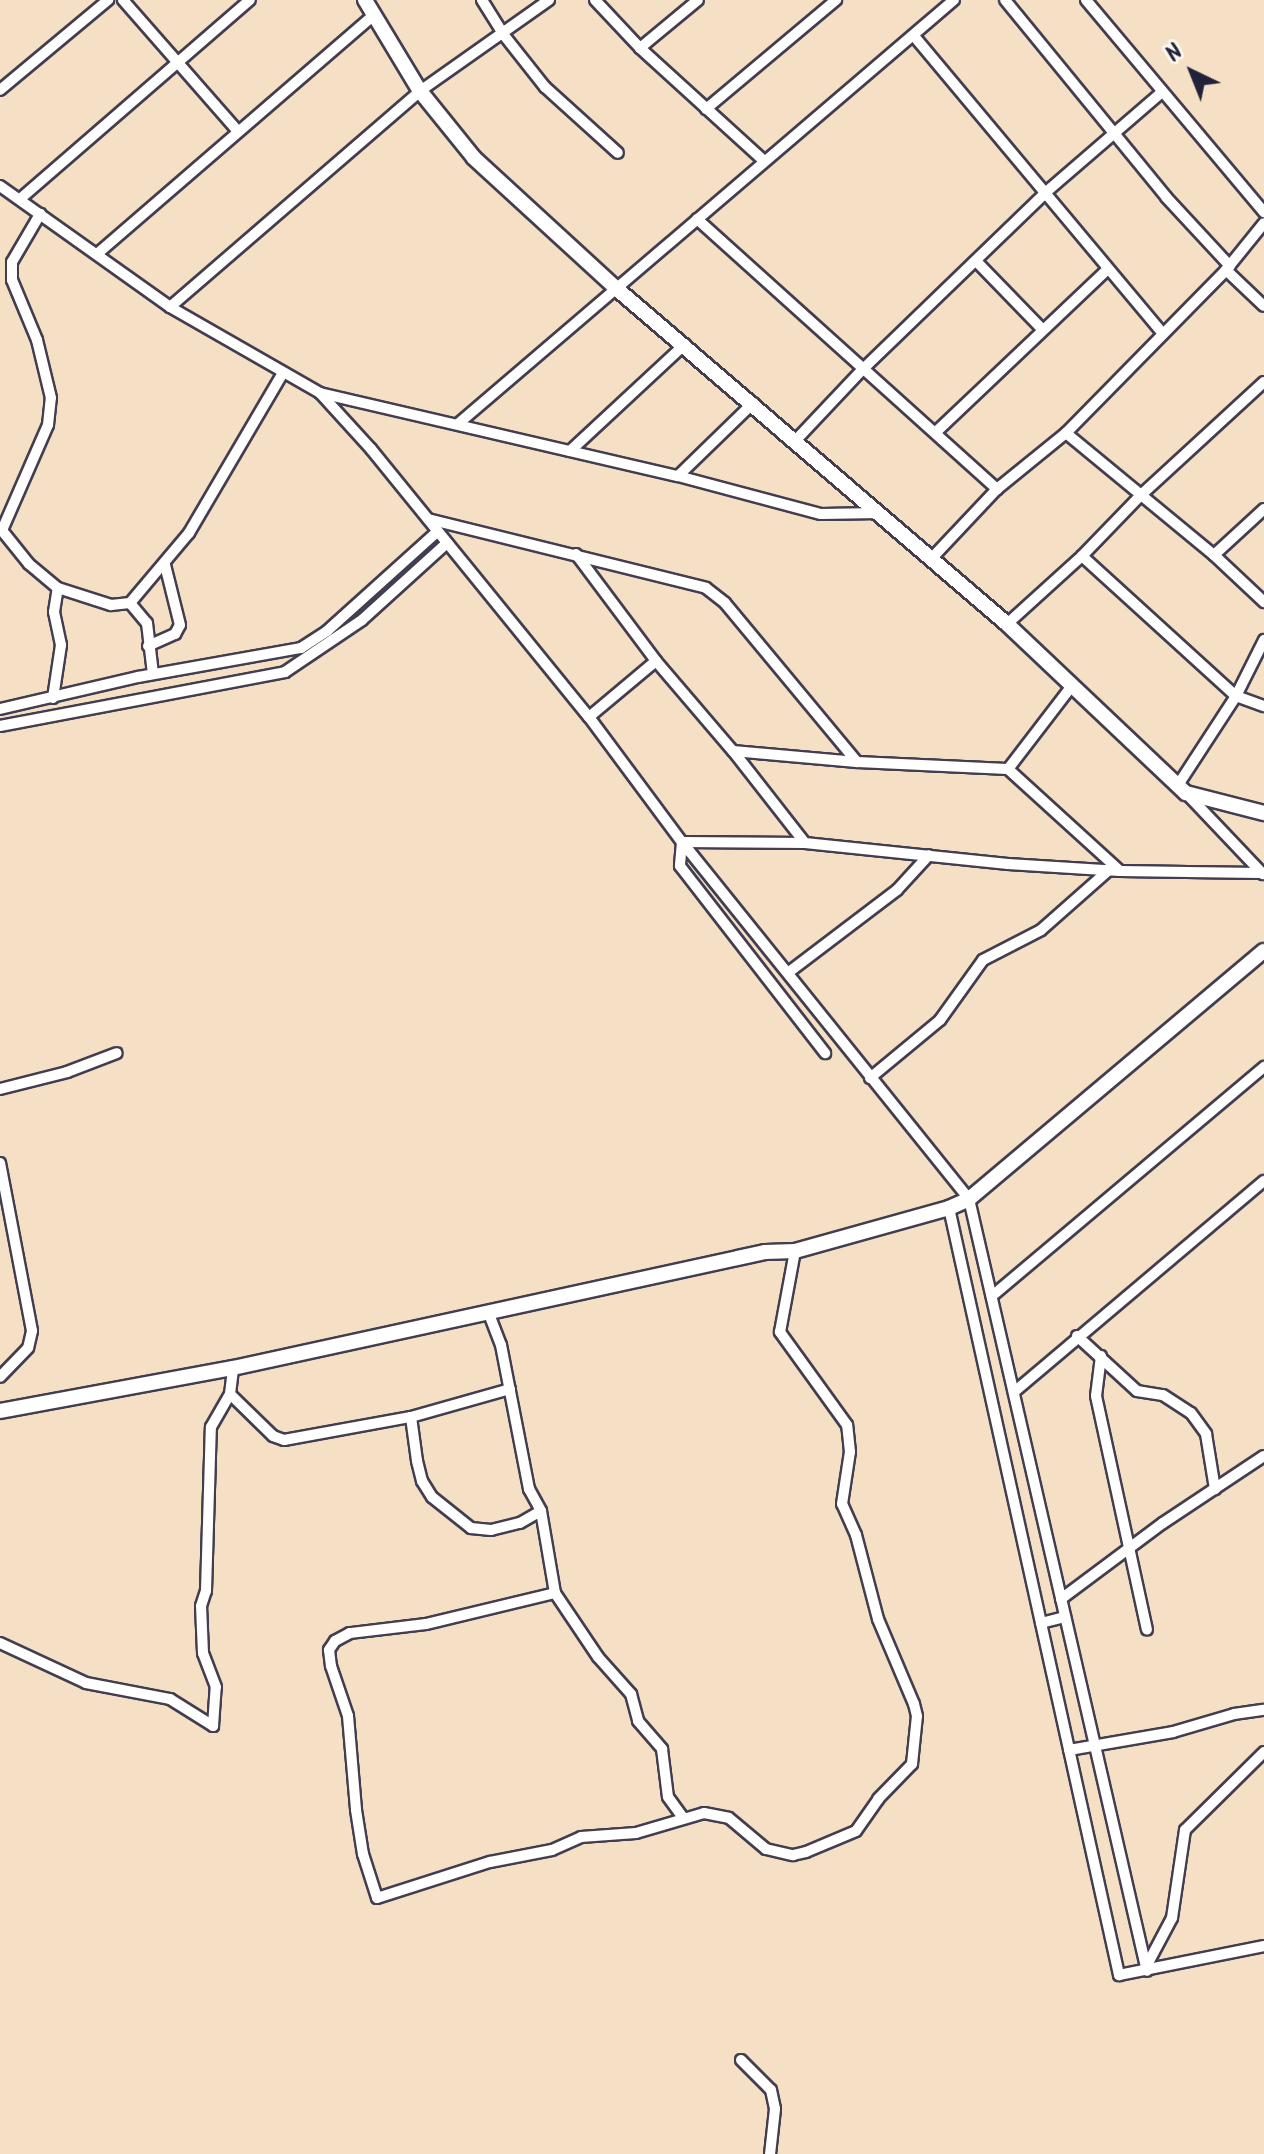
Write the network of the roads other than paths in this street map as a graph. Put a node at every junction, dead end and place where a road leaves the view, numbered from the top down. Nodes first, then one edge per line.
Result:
1 (108, 0) edge
2 (123, 0) edge
3 (250, 0) edge
4 (365, 0) edge
5 (482, 0) edge
6 (549, 0) edge
7 (595, 0) edge
8 (698, 0) edge
9 (836, 0) edge
10 (954, 0) edge
11 (1005, 0) edge
12 (1086, 0) edge
13 (373, 16) junction
14 (503, 34) junction
15 (914, 36) junction
16 (640, 48) junction
17 (178, 62) junction
18 (0, 90) edge
19 (420, 91) junction
20 (1162, 92) junction
21 (706, 109) junction
22 (237, 130) junction
23 (1115, 133) junction
24 (618, 153) dead end
25 (763, 160) junction
26 (0, 186) edge
27 (1045, 193) junction
28 (20, 199) junction
29 (1264, 212) edge
30 (40, 214) junction
31 (697, 219) junction
32 (1264, 223) edge
33 (97, 254) junction
34 (977, 262) junction
35 (1228, 268) junction
36 (1107, 270) junction
37 (617, 289) junction
38 (1264, 306) edge
39 (170, 307) junction
40 (1042, 329) junction
41 (1163, 334) junction
42 (685, 344) junction
43 (862, 370) junction
44 (283, 373) junction
45 (1264, 382) edge
46 (320, 393) junction
47 (753, 403) junction
48 (459, 423) junction
49 (936, 432) junction
50 (1066, 433) junction
51 (796, 440) junction
52 (570, 451) junction
53 (678, 476) junction
54 (997, 489) junction
55 (1141, 495) junction
56 (1264, 509) edge
57 (879, 513) junction
58 (428, 519) junction
59 (1, 528) edge
60 (438, 531) junction
61 (447, 543) junction
62 (576, 554) junction
63 (1214, 555) junction
64 (1082, 556) junction
65 (931, 559) junction
66 (165, 565) junction
67 (58, 588) junction
68 (1264, 602) edge
69 (130, 603) junction
70 (1007, 624) junction
71 (1264, 640) edge
72 (148, 646) junction
73 (656, 661) junction
74 (153, 674) junction
75 (1071, 687) junction
76 (1236, 696) junction
77 (53, 698) junction
78 (1264, 706) edge
79 (0, 709) edge
80 (589, 717) junction
81 (0, 726) edge
82 (733, 751) junction
83 (857, 762) junction
84 (1008, 769) junction
85 (1182, 789) junction
86 (1264, 813) edge
87 (682, 842) junction
88 (805, 843) junction
89 (929, 855) junction
90 (1115, 871) junction
91 (1263, 874) edge
92 (1264, 951) edge
93 (789, 972) junction
94 (117, 1053) dead end
95 (825, 1053) dead end
96 (1264, 1067) edge
97 (870, 1078) junction
98 (0, 1089) edge
99 (0, 1163) edge
100 (1264, 1181) edge
101 (969, 1199) junction
102 (949, 1208) junction
103 (795, 1251) junction
104 (992, 1296) junction
105 (489, 1314) junction
106 (1077, 1336) junction
107 (1101, 1356) junction
108 (233, 1368) junction
109 (0, 1377) edge
110 (510, 1389) junction
111 (1014, 1392) junction
112 (230, 1394) junction
113 (0, 1411) edge
114 (411, 1417) junction
115 (1264, 1456) edge
116 (1215, 1489) junction
117 (541, 1511) junction
118 (1129, 1551) junction
119 (555, 1593) junction
120 (1061, 1599) junction
121 (1065, 1617) junction
122 (1041, 1623) junction
123 (1147, 1629) dead end
124 (0, 1643) edge
125 (1264, 1710) edge
126 (1095, 1745) junction
127 (1069, 1750) junction
128 (1264, 1752) edge
129 (683, 1818) junction
130 (1264, 1946) edge
131 (1147, 1971) junction
132 (741, 2060) dead end
133 (770, 2154) edge

1 - 18 street
2 - 17 street
3 - 17 street
4 - 13 street
5 - 14 street
6 - 14 street
7 - 16 street
8 - 16 street
9 - 21 street
10 - 15 street
11 - 23 street
12 - 20 street
13 - 19 street
13 - 22 street
14 - 19 street
14 - 24 street
15 - 25 street
15 - 27 street
16 - 21 street
17 - 22 street
17 - 28 street
19 - 37 street
19 - 39 street
20 - 23 street
20 - 29 street
21 - 25 street
22 - 33 street
23 - 27 street
23 - 35 street
25 - 31 street
26 - 28 street
27 - 34 street
27 - 36 street
28 - 30 street
30 - 33 street
30 - 59 street
31 - 37 street
31 - 43 street
32 - 35 street
33 - 39 street
34 - 40 street
34 - 43 street
35 - 38 street
35 - 41 street
36 - 40 street
36 - 41 street
37 - 42 street
37 - 48 street
39 - 44 street
40 - 49 street
41 - 50 street
42 - 47 street
42 - 52 street
43 - 49 street
43 - 51 street
44 - 46 street
44 - 66 street
45 - 55 street
46 - 48 street
46 - 58 street
47 - 51 street
47 - 53 street
48 - 52 street
49 - 54 street
50 - 54 street
50 - 55 street
51 - 57 street
52 - 53 street
53 - 57 street
54 - 65 street
55 - 63 street
55 - 64 street
56 - 63 street
57 - 65 street
58 - 60 street
58 - 62 street
59 - 67 street
60 - 61 street
60 - 74 street
61 - 80 street
61 - 81 street
62 - 73 street
62 - 83 street
63 - 68 street
64 - 70 street
64 - 76 street
65 - 70 street
66 - 69 street
66 - 72 street
67 - 69 street
67 - 77 street
69 - 72 street
70 - 75 street
71 - 76 street
72 - 74 street
73 - 80 street
73 - 82 street
74 - 77 street
75 - 84 street
75 - 85 street
76 - 78 street
76 - 85 street
77 - 79 street
80 - 87 street
82 - 83 street
82 - 88 street
83 - 84 street
84 - 90 street
85 - 86 street
85 - 91 street
87 - 88 street
87 - 93 street
87 - 95 street
88 - 89 street
89 - 90 street
89 - 93 street
90 - 91 street
90 - 97 street
92 - 101 street
93 - 97 street
94 - 98 street
96 - 104 street
97 - 101 street
99 - 109 street
100 - 106 street
101 - 102 street
101 - 104 street
102 - 103 street
102 - 122 street
103 - 105 street
103 - 129 street
104 - 111 street
105 - 108 street
105 - 110 street
106 - 107 street
106 - 111 street
107 - 116 street
107 - 118 street
108 - 112 street
108 - 113 street
110 - 114 street
110 - 117 street
111 - 120 street
112 - 114 street
112 - 124 street
114 - 117 street
115 - 116 street
116 - 118 street
117 - 119 street
118 - 120 street
118 - 123 street
119 - 129 street
119 - 129 street
120 - 121 street
121 - 122 street
121 - 126 street
122 - 127 street
125 - 126 street
126 - 127 street
126 - 131 street
127 - 131 street
128 - 131 street
130 - 131 street
132 - 133 street

